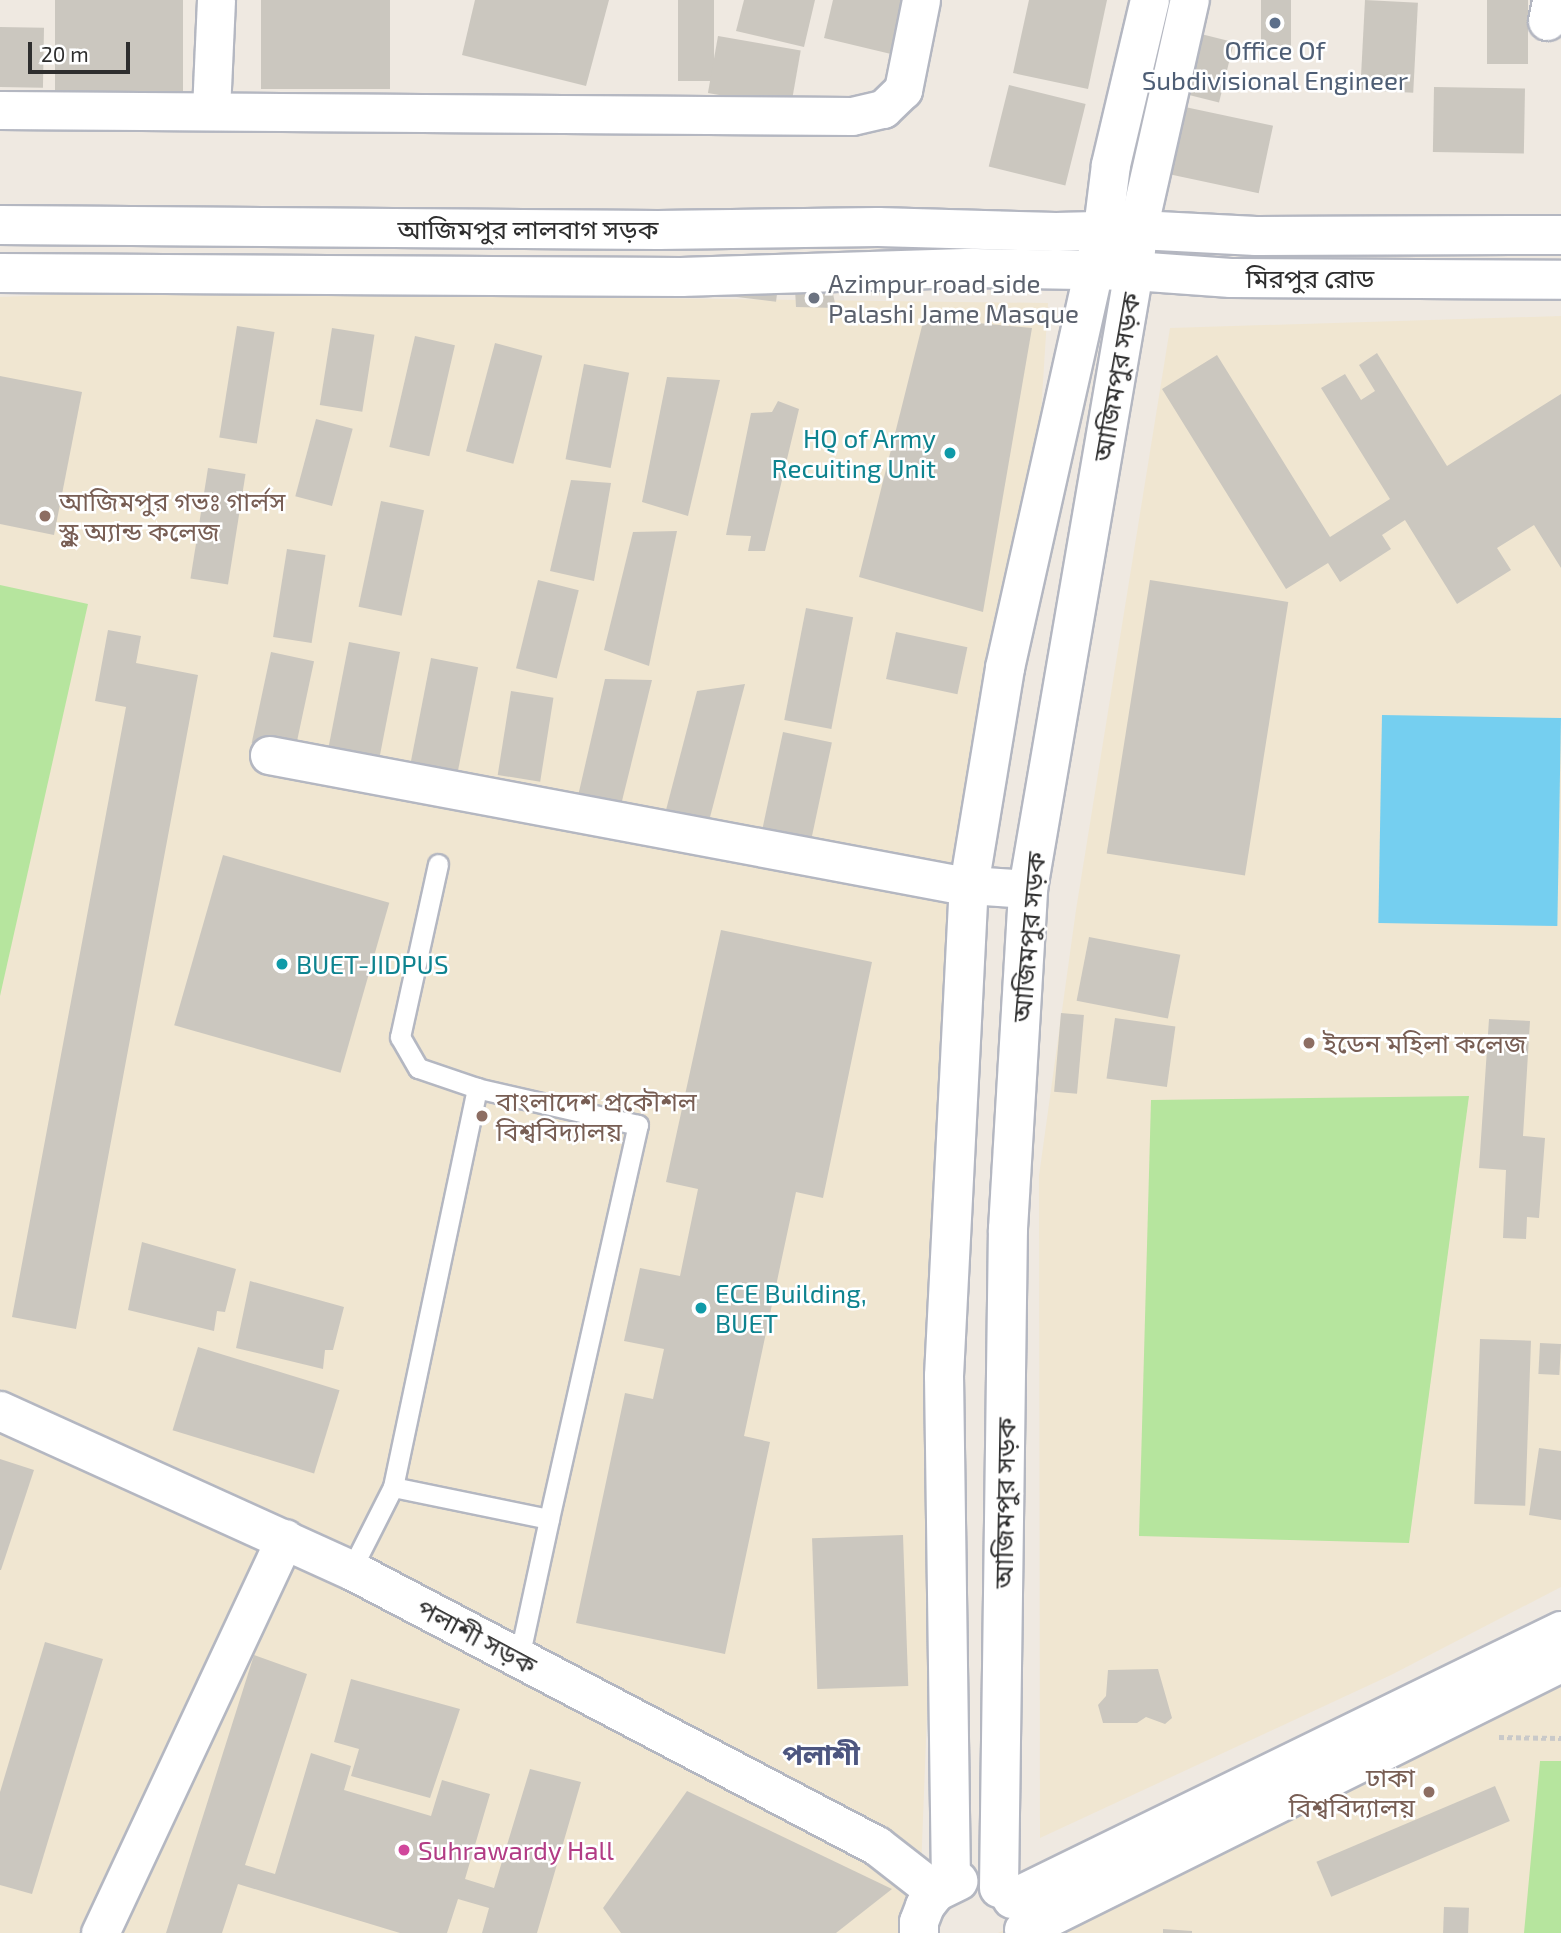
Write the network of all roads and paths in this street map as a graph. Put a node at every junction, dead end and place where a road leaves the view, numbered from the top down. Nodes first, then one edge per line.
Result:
1 (216, 0) edge
2 (921, 0) edge
3 (1150, 0) edge
4 (1190, 0) edge
5 (0, 110) edge
6 (211, 110) junction
7 (0, 225) edge
8 (1121, 230) junction
9 (1561, 235) edge
10 (1077, 271) junction
11 (1134, 271) junction
12 (0, 273) edge
13 (1561, 280) edge
14 (269, 755) dead end
15 (438, 864) dead end
16 (969, 886) junction
17 (1028, 889) junction
18 (477, 1088) junction
19 (0, 1411) edge
20 (393, 1487) junction
21 (550, 1519) junction
22 (285, 1538) junction
23 (351, 1570) junction
24 (1561, 1631) edge
25 (519, 1658) junction
26 (1561, 1663) edge
27 (1014, 1912) edge
28 (925, 1913) edge
29 (100, 1933) edge

1 - 6 street
2 - 6 street
3 - 8 main road, আজিমপুর সড়ক
4 - 8 main road, আজিমপুর সড়ক
5 - 6 street
7 - 8 main road, আজিমপুর লালবাগ সড়ক
8 - 9 main road, মিরপুর রোড
8 - 10 main road, আজিমপুর সড়ক
8 - 11 main road, আজিমপুর সড়ক
10 - 11 main road, মিরপুর রোড
10 - 12 main road, মিরপুর রোড
10 - 16 main road, আজিমপুর সড়ক
11 - 13 main road, মিরপুর রোড
11 - 17 main road, আজিমপুর সড়ক
14 - 16 street
15 - 18 lane
16 - 17 street
16 - 28 main road, আজিমপুর সড়ক
17 - 27 main road, আজিমপুর সড়ক
18 - 20 lane
18 - 21 lane
19 - 22 main road, পলাশী সড়ক
20 - 21 lane
20 - 23 lane
21 - 25 lane
22 - 23 main road, পলাশী সড়ক
22 - 29 street
23 - 25 main road, পলাশী সড়ক
24 - 27 main road
25 - 28 main road, পলাশী সড়ক
26 - 27 main road
27 - 28 main road

